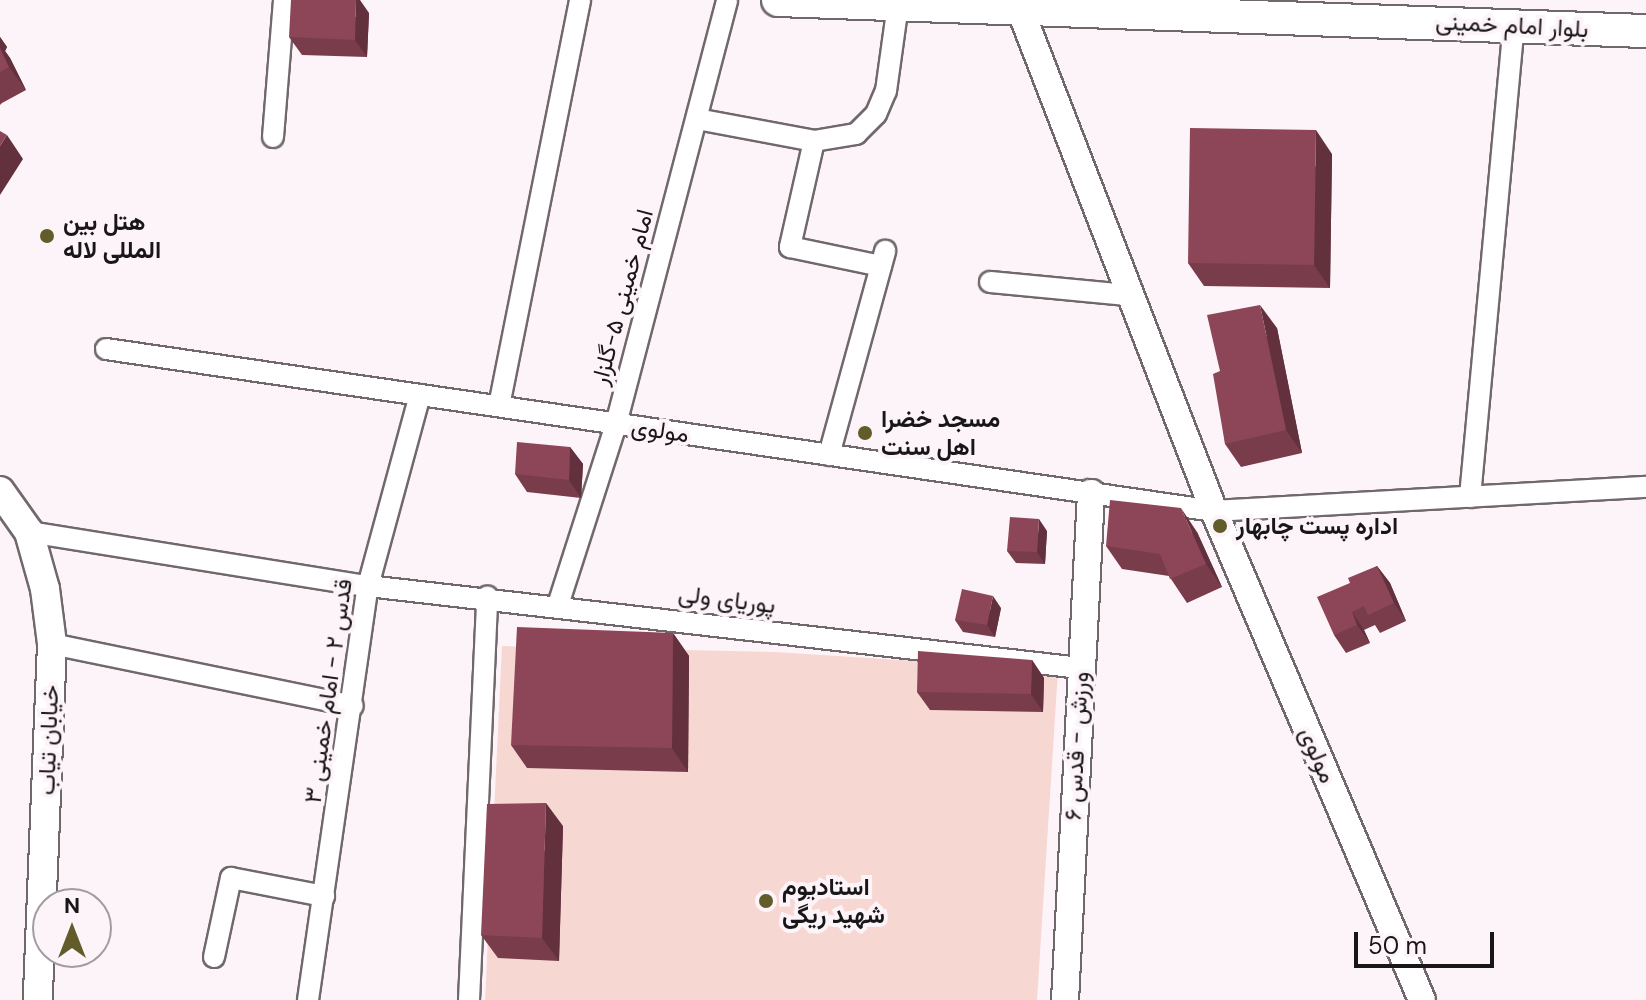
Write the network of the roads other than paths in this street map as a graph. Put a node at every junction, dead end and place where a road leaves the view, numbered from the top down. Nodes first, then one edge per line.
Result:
1 (284, 0) edge
2 (580, 0) edge
3 (727, 0) edge
4 (778, 0) edge
5 (840, 1) edge
6 (896, 2) edge
7 (1020, 9) junction
8 (1357, 9) edge
9 (1515, 12) edge
10 (1646, 31) edge
11 (697, 119) junction
12 (273, 137) dead end
13 (814, 141) junction
14 (990, 282) dead end
15 (1127, 295) junction
16 (106, 349) dead end
17 (420, 395) junction
18 (499, 406) junction
19 (616, 424) junction
20 (829, 455) junction
21 (1646, 487) edge
22 (0, 491) edge
23 (1091, 493) junction
24 (1470, 497) junction
25 (1214, 511) junction
26 (29, 532) junction
27 (368, 586) junction
28 (487, 596) junction
29 (558, 605) junction
30 (52, 644) junction
31 (1080, 668) junction
32 (353, 706) junction
33 (324, 896) junction
34 (214, 957) dead end
35 (38, 1000) edge
36 (308, 1000) edge
37 (469, 1000) edge
38 (1065, 1000) edge
39 (1422, 1000) edge

1 - 12 street
2 - 18 street
3 - 11 street, امام خمینی ۵-گلزار
4 - 5 main road, بلوار امام خمینی
5 - 6 main road, بلوار امام خمینی
6 - 7 main road, بلوار امام خمینی
6 - 13 street
7 - 8 main road, بلوار امام خمینی
7 - 15 street, مولوی
8 - 9 main road, بلوار امام خمینی
9 - 10 main road, بلوار امام خمینی
9 - 24 street
11 - 13 street
11 - 19 street, امام خمینی ۵-گلزار
13 - 20 street
14 - 15 street
15 - 25 street, مولوی
16 - 17 street, مولوی
17 - 18 street, مولوی
17 - 27 street, قدس ۲ - امام خمینی ۳
18 - 19 street, مولوی
19 - 20 street, مولوی
19 - 29 street, امام خمینی ۵-گلزار
20 - 23 street, مولوی
21 - 24 street, مولوی
22 - 26 main road, خیابان تیاب
23 - 25 street, مولوی
23 - 31 street, ورزش - قدس ۶
24 - 25 street, مولوی
25 - 39 street, مولوی
26 - 27 street, پوریای ولی
26 - 30 main road, خیابان تیاب
27 - 28 street, پوریای ولی
27 - 32 street, قدس ۲ - امام خمینی ۳
28 - 29 street, پوریای ولی
28 - 37 street
29 - 31 street, پوریای ولی
30 - 32 street
30 - 35 main road, خیابان تیاب
31 - 38 street, ورزش - قدس ۶
32 - 33 street, قدس ۲ - امام خمینی ۳
33 - 34 street
33 - 36 street, قدس ۲ - امام خمینی ۳

